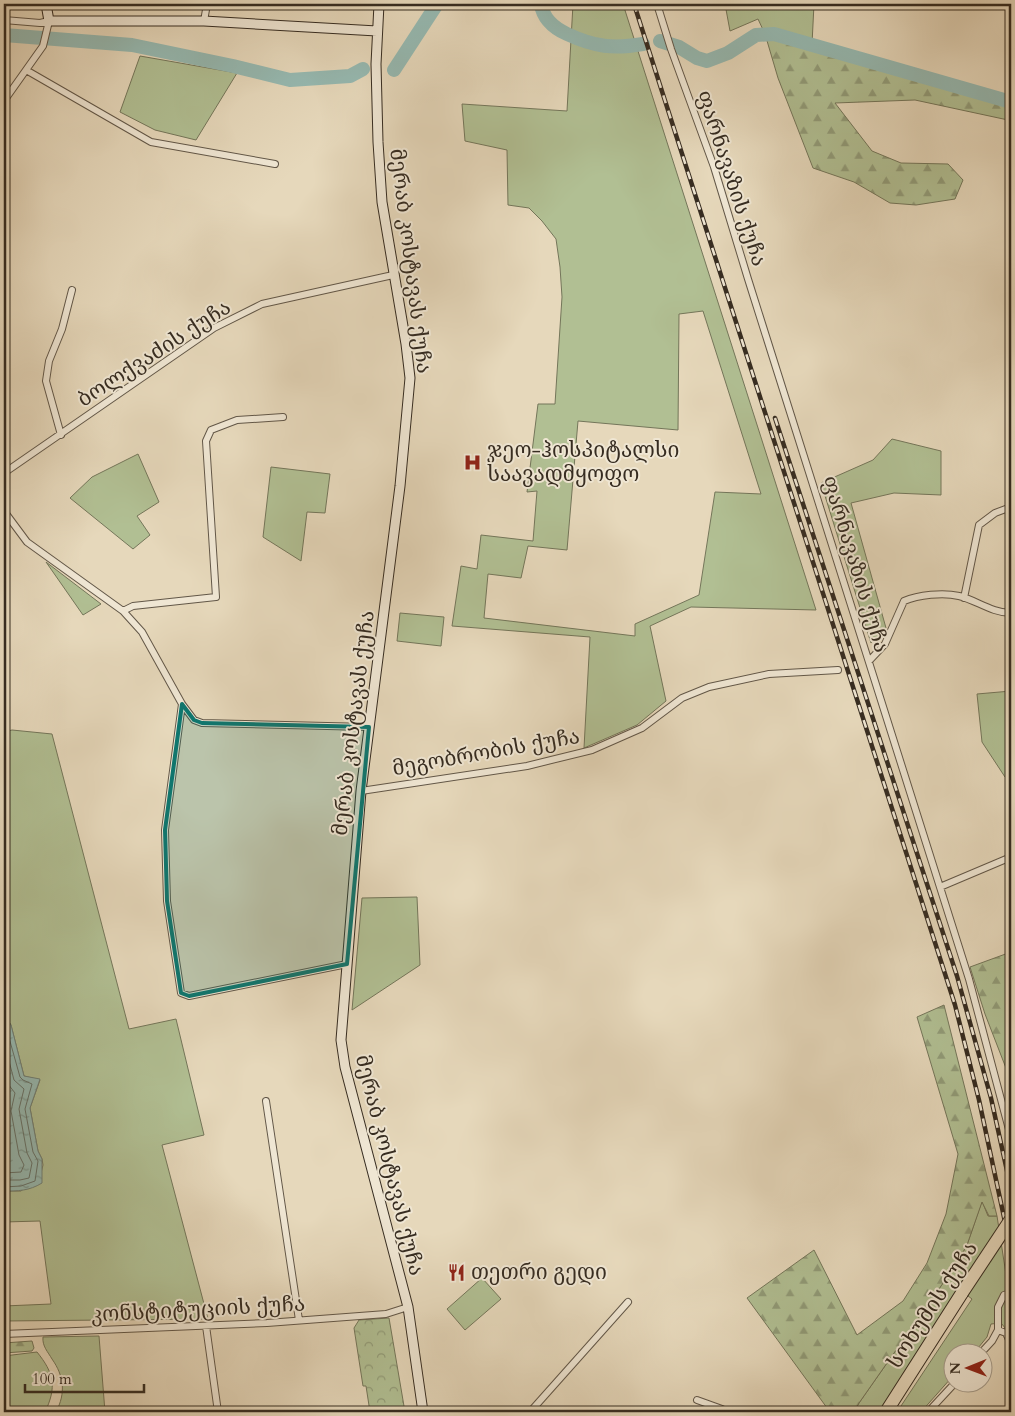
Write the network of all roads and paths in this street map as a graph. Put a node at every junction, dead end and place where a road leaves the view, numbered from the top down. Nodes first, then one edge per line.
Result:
1 (46, 4) edge
2 (207, 4) edge
3 (379, 4) edge
4 (657, 4) edge
5 (4, 20) edge
6 (204, 21) junction
7 (49, 22) junction
8 (377, 30) junction
9 (26, 70) junction
10 (4, 101) edge
11 (275, 164) dead end
12 (393, 275) junction
13 (72, 290) dead end
14 (283, 417) dead end
15 (61, 435) junction
16 (4, 473) edge
17 (1011, 507) edge
18 (4, 511) edge
19 (964, 598) junction
20 (124, 612) junction
21 (1011, 612) edge
22 (869, 661) junction
23 (838, 670) dead end
24 (182, 704) junction
25 (369, 727) junction
26 (361, 790) junction
27 (1011, 857) edge
28 (940, 887) junction
29 (347, 964) junction
30 (266, 1101) dead end
31 (1011, 1137) edge
32 (1011, 1219) edge
33 (1011, 1293) edge
34 (628, 1302) dead end
35 (408, 1307) junction
36 (393, 1313) junction
37 (409, 1318) junction
38 (299, 1320) junction
39 (206, 1326) junction
40 (998, 1330) junction
41 (4, 1334) edge
42 (989, 1344) edge
43 (1011, 1344) edge
44 (945, 1394) edge
45 (697, 1400) dead end
46 (218, 1412) edge
47 (423, 1412) edge
48 (530, 1412) edge
49 (724, 1412) edge
50 (886, 1412) edge
51 (928, 1412) edge

1 - 7 main road
2 - 6 street
3 - 8 main road, მერაბ კოსტავას ქუჩა
4 - 22 street, ფარნავაზის ქუჩა
5 - 7 street
6 - 7 main road
6 - 8 main road
7 - 9 street
8 - 12 main road, მერაბ კოსტავას ქუჩა
9 - 10 street
9 - 11 street
12 - 15 street, ბოლქვაძის ქუჩა
12 - 25 main road, მერაბ კოსტავას ქუჩა
13 - 15 street
14 - 20 street
15 - 16 street, ბოლქვაძის ქუჩა
17 - 19 street
18 - 20 street
19 - 21 street
19 - 22 street
20 - 24 street
22 - 28 street, ფარნავაზის ქუჩა
23 - 26 street, მეგობრობის ქუჩა
24 - 25 street
24 - 29 street
25 - 26 main road, მერაბ კოსტავას ქუჩა
26 - 29 main road, მერაბ კოსტავას ქუჩა
27 - 28 street
28 - 31 street, ფარნავაზის ქუჩა
29 - 35 main road, მერაბ კოსტავას ქუჩა
30 - 38 street
32 - 50 highway, სოხუმის ქუჩა, bridge
33 - 40 street
34 - 48 street
35 - 36 street, კონსტიტუციის ქუჩა
35 - 37 main road, მერაბ კოსტავას ქუჩა
36 - 37 street, კონსტიტუციის ქუჩა
36 - 38 street, კონსტიტუციის ქუჩა
37 - 47 main road, მერაბ კოსტავას ქუჩა
38 - 39 street, კონსტიტუციის ქუჩა
39 - 41 street, კონსტიტუციის ქუჩა
39 - 46 street
40 - 42 street
40 - 43 street
44 - 51 street
45 - 49 street

